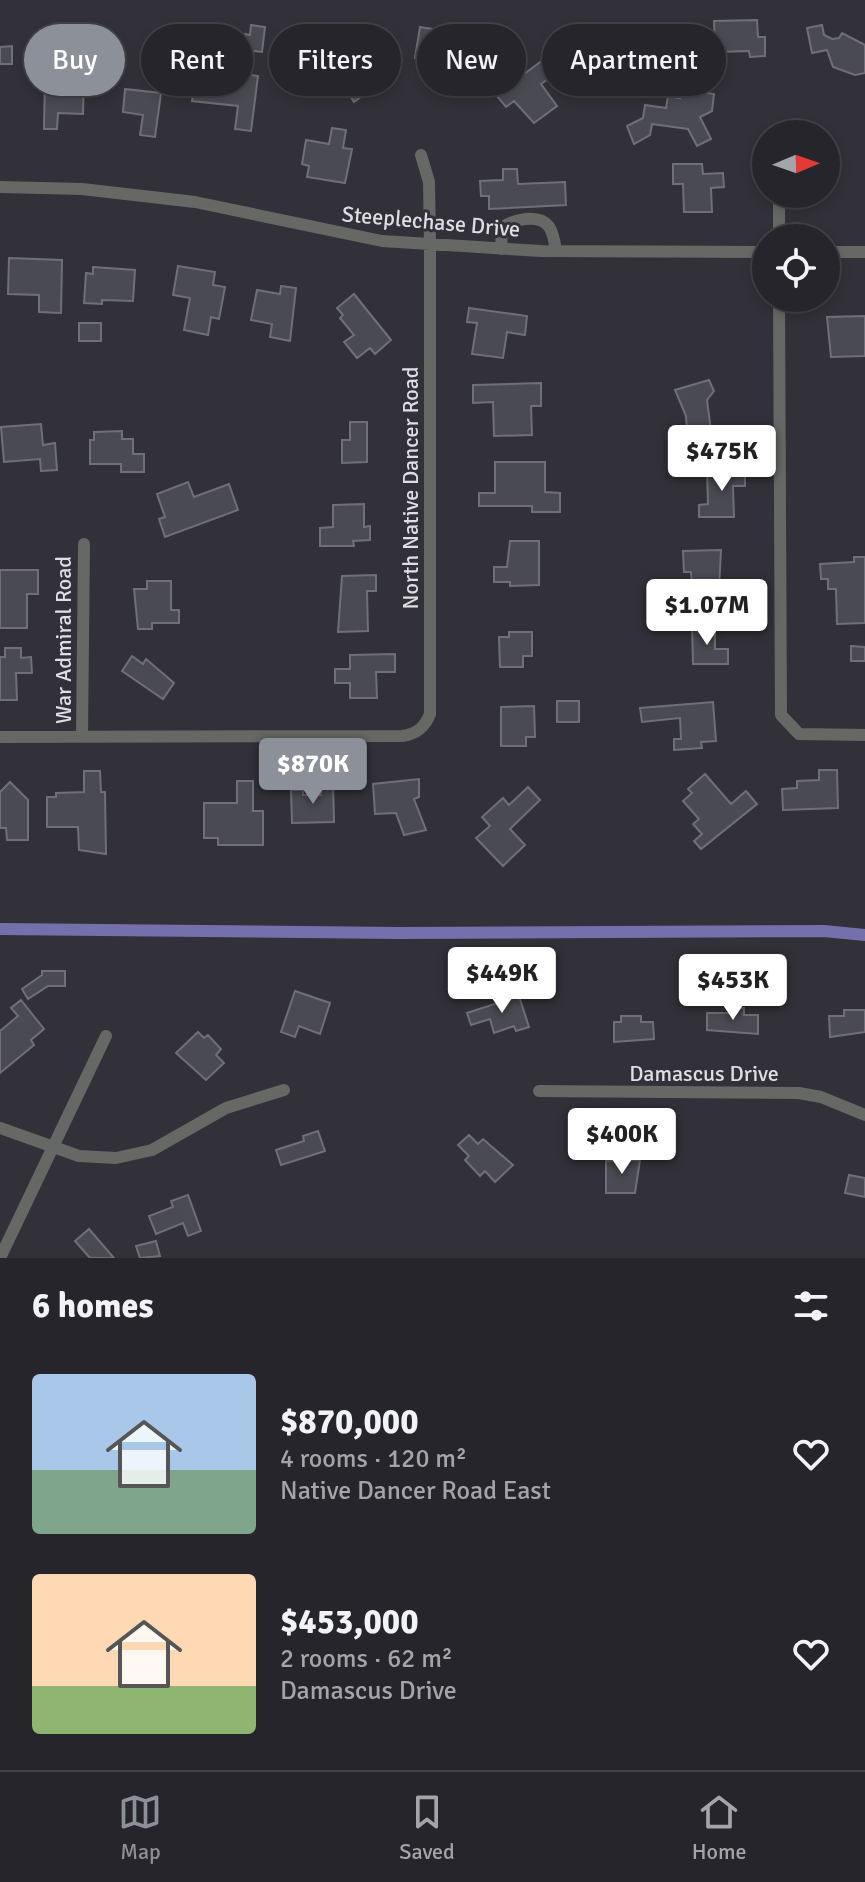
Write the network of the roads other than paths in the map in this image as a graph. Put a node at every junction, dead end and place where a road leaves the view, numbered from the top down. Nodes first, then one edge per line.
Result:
1 (421, 155) dead end
2 (0, 187) edge
3 (430, 244) junction
4 (501, 249) junction
5 (556, 251) junction
6 (752, 252) edge
7 (840, 252) edge
8 (865, 252) edge
9 (779, 312) edge
10 (84, 544) dead end
11 (865, 735) edge
12 (0, 737) edge
13 (82, 737) junction
14 (106, 1036) dead end
15 (284, 1090) dead end
16 (539, 1091) dead end
17 (865, 1115) edge
18 (0, 1128) edge
19 (53, 1148) junction
20 (0, 1258) edge

1 - 3 street, North Native Dancer Road
2 - 3 street, Steeplechase Drive
3 - 4 street, Steeplechase Drive
3 - 13 street, North Native Dancer Road
4 - 5 street, Steeplechase Drive
4 - 5 street
5 - 6 street, Steeplechase Drive
7 - 8 street
9 - 11 street
10 - 13 street, War Admiral Road
12 - 13 street
14 - 19 street
15 - 19 street
16 - 17 street, Damascus Drive
18 - 19 street
19 - 20 street

